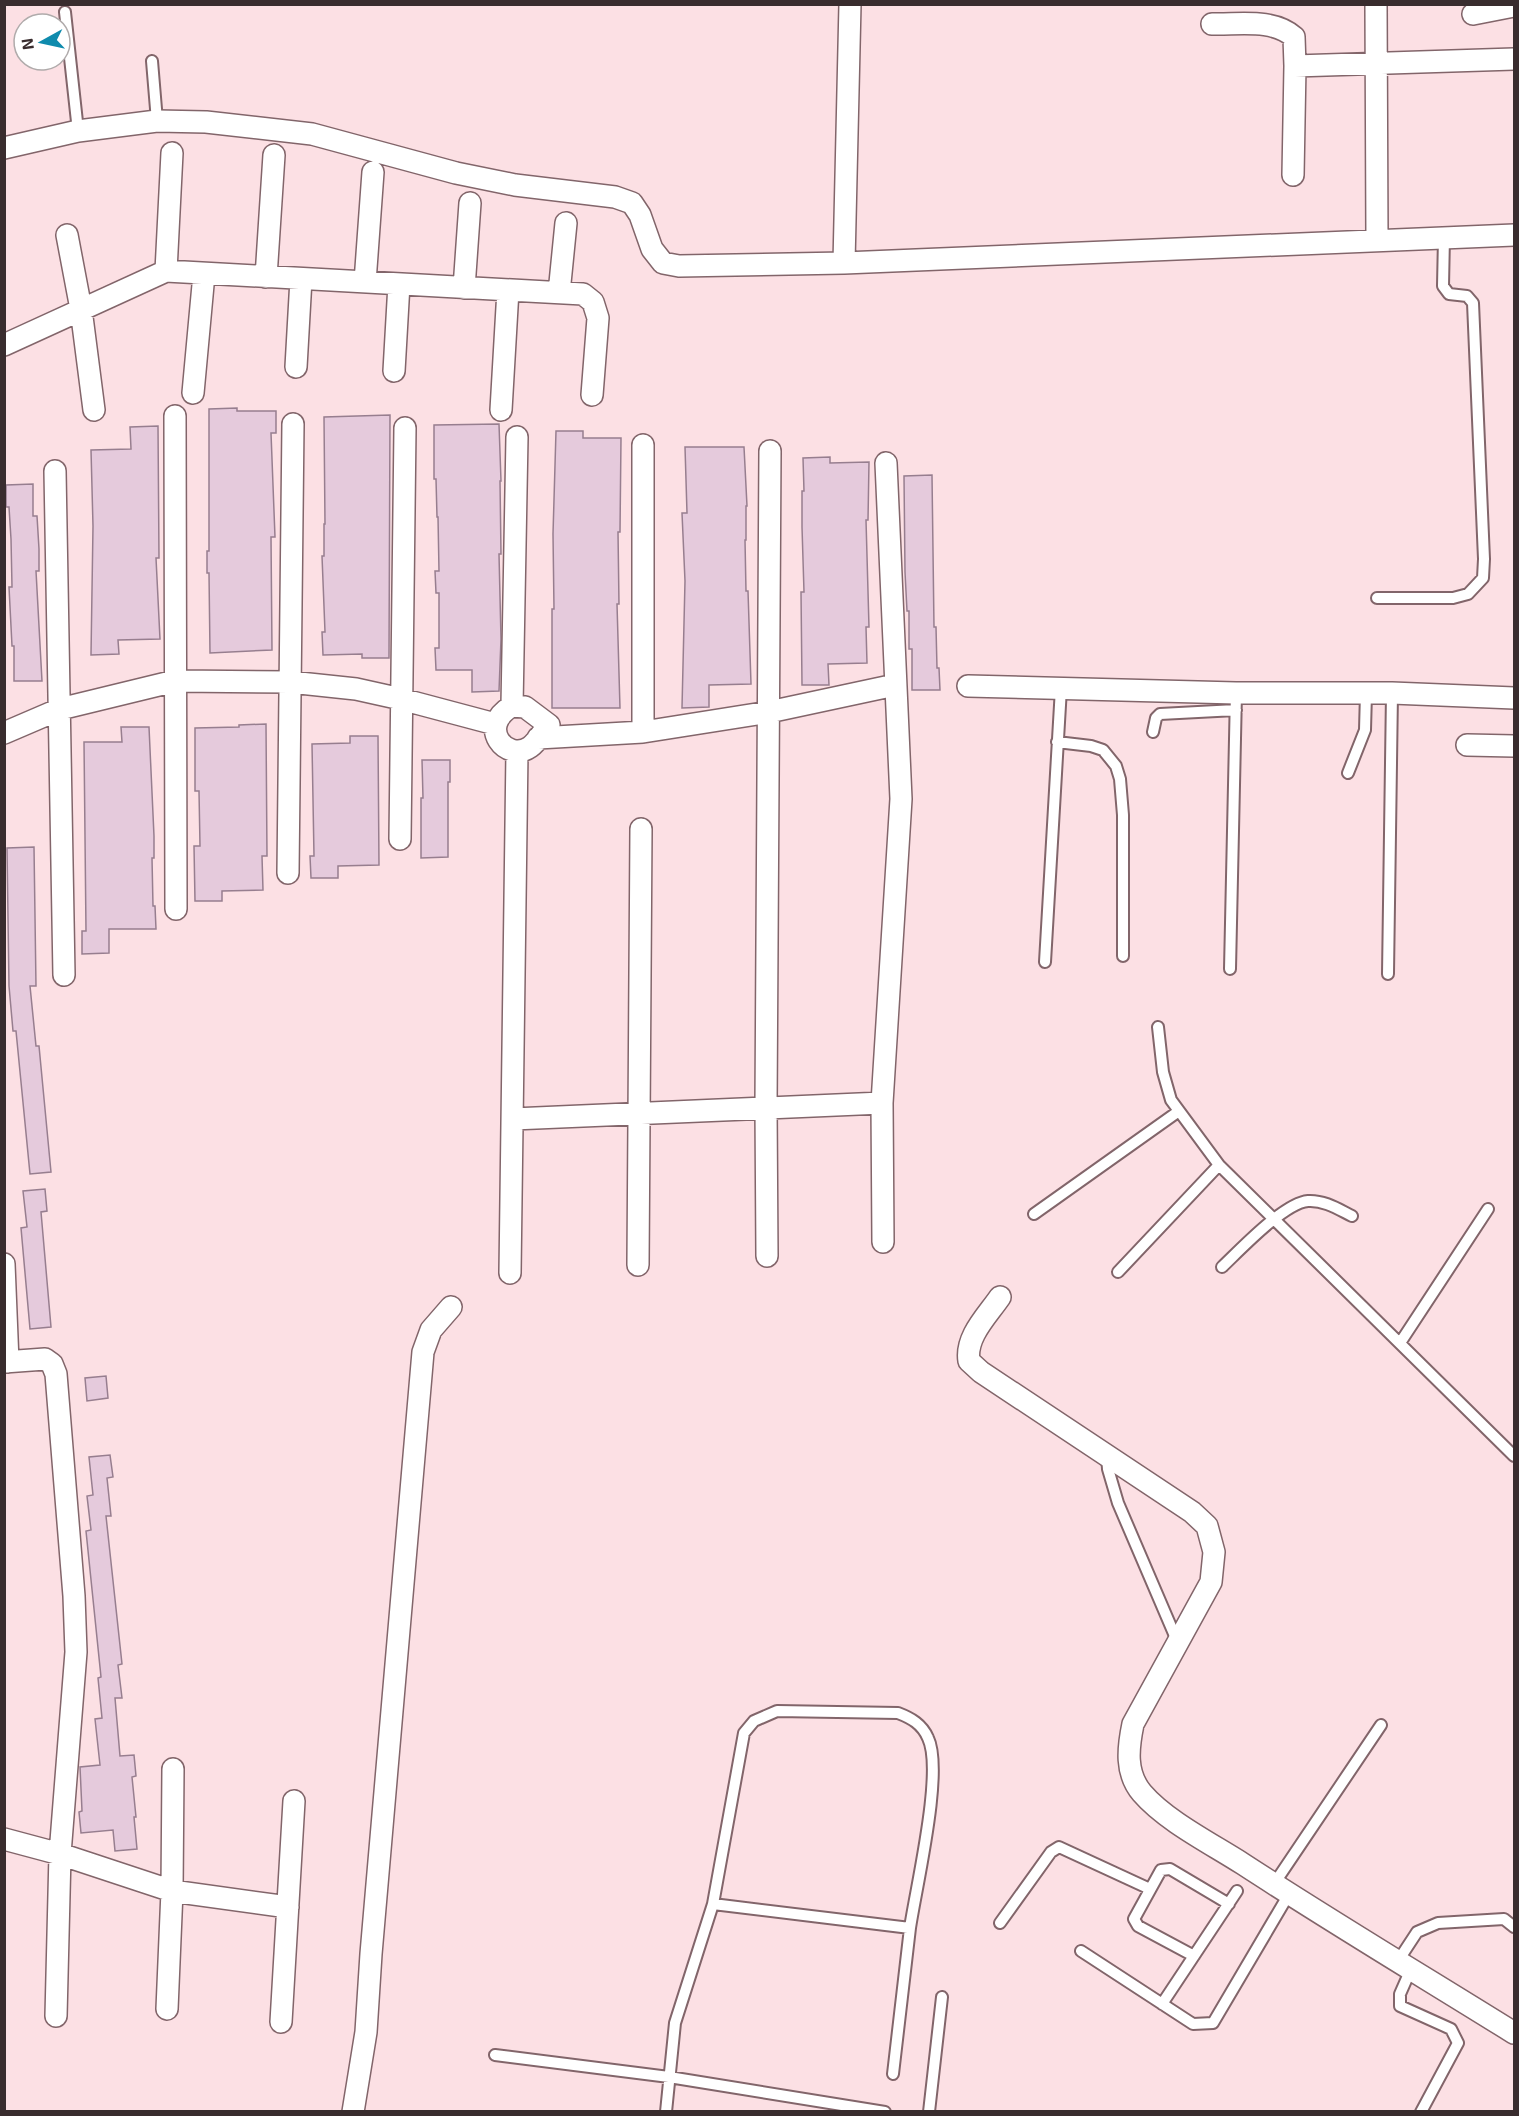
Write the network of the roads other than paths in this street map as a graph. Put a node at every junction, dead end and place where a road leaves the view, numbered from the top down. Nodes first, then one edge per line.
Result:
1 (850, 4) edge
2 (1376, 4) edge
3 (1515, 6) edge
4 (1473, 14) dead end
5 (1212, 24) dead end
6 (1515, 59) edge
7 (152, 61) dead end
8 (1377, 64) junction
9 (1295, 66) junction
10 (72, 72) edge
11 (157, 121) junction
12 (78, 131) junction
13 (4, 148) edge
14 (172, 153) dead end
15 (274, 155) dead end
16 (373, 172) dead end
17 (1293, 175) dead end
18 (470, 203) dead end
19 (566, 224) dead end
20 (67, 235) dead end
21 (1515, 235) edge
22 (1444, 237) junction
23 (1377, 240) junction
24 (844, 263) junction
25 (166, 271) junction
26 (204, 274) junction
27 (266, 277) junction
28 (301, 279) junction
29 (365, 282) junction
30 (399, 284) junction
31 (464, 288) junction
32 (508, 290) junction
33 (559, 293) junction
34 (81, 309) junction
35 (4, 345) edge
36 (296, 367) dead end
37 (394, 371) dead end
38 (193, 393) dead end
39 (592, 395) dead end
40 (94, 410) dead end
41 (501, 410) dead end
42 (175, 416) dead end
43 (293, 424) dead end
44 (405, 428) dead end
45 (517, 437) dead end
46 (643, 445) dead end
47 (770, 451) dead end
48 (886, 464) dead end
49 (55, 471) dead end
50 (1377, 598) dead end
51 (175, 681) junction
52 (290, 682) junction
53 (895, 685) junction
54 (968, 686) dead end
55 (1061, 688) junction
56 (1366, 693) junction
57 (1392, 693) junction
58 (1515, 698) edge
59 (401, 699) junction
60 (1236, 702) junction
61 (512, 706) junction
62 (60, 710) junction
63 (769, 711) junction
64 (495, 724) junction
65 (643, 732) junction
66 (1153, 732) dead end
67 (4, 733) edge
68 (538, 738) junction
69 (1057, 742) junction
70 (1467, 745) dead end
71 (1515, 746) edge
72 (517, 751) junction
73 (1347, 773) dead end
74 (641, 829) dead end
75 (400, 839) dead end
76 (288, 873) dead end
77 (176, 909) dead end
78 (1124, 956) dead end
79 (1045, 962) dead end
80 (1230, 969) dead end
81 (1388, 974) dead end
82 (64, 975) dead end
83 (1158, 1027) dead end
84 (882, 1103) junction
85 (766, 1107) junction
86 (1179, 1111) junction
87 (638, 1114) junction
88 (513, 1119) junction
89 (1219, 1165) junction
90 (1488, 1209) dead end
91 (1034, 1214) dead end
92 (1352, 1216) dead end
93 (1274, 1220) junction
94 (883, 1242) dead end
95 (767, 1256) dead end
96 (4, 1264) edge
97 (638, 1265) dead end
98 (1222, 1267) dead end
99 (510, 1272) dead end
100 (1118, 1272) dead end
101 (1000, 1297) dead end
102 (451, 1307) dead end
103 (1400, 1343) junction
104 (6, 1362) edge
105 (1107, 1456) junction
106 (1515, 1456) edge
107 (1178, 1643) junction
108 (1381, 1725) dead end
109 (173, 1769) dead end
110 (294, 1801) dead end
111 (4, 1839) edge
112 (60, 1854) junction
113 (1150, 1889) junction
114 (1282, 1889) junction
115 (172, 1891) junction
116 (1237, 1891) dead end
117 (713, 1904) junction
118 (1229, 1904) junction
119 (288, 1907) junction
120 (1000, 1923) dead end
121 (1515, 1927) edge
122 (910, 1928) junction
123 (1081, 1951) dead end
124 (1194, 1956) junction
125 (1405, 1965) junction
126 (942, 1997) dead end
127 (1162, 2004) junction
128 (167, 2009) dead end
129 (56, 2016) dead end
130 (281, 2022) dead end
131 (1515, 2033) edge
132 (495, 2055) dead end
133 (893, 2074) dead end
134 (669, 2077) junction
135 (353, 2112) edge
136 (666, 2112) edge
137 (885, 2112) edge
138 (929, 2112) edge
139 (1421, 2112) edge

1 - 24 street
2 - 8 street
3 - 4 street
5 - 9 street
6 - 8 street
7 - 11 lane
8 - 9 street
8 - 23 street
9 - 17 street
10 - 12 lane
11 - 12 street
11 - 24 street
12 - 13 street
14 - 25 street
15 - 27 street
16 - 29 street
18 - 31 street
19 - 33 street
20 - 34 street
21 - 22 street
22 - 23 street
22 - 50 lane
23 - 24 street
25 - 26 street
25 - 34 street
26 - 27 street
26 - 38 street
27 - 28 street
28 - 29 street
28 - 36 street
29 - 30 street
30 - 31 street
30 - 37 street
31 - 32 street
32 - 33 street
32 - 41 street
33 - 39 street
34 - 35 street
34 - 40 street
42 - 51 street
43 - 52 street
44 - 59 street
45 - 61 street
46 - 65 street
47 - 63 street
48 - 53 street
49 - 62 street
51 - 52 street
51 - 62 street
51 - 77 street
52 - 59 street
52 - 76 street
53 - 63 street
53 - 84 street
54 - 55 street
55 - 60 street
55 - 69 lane
56 - 57 street
56 - 60 street
56 - 73 lane
57 - 58 street
57 - 81 lane
59 - 64 street
59 - 75 street
60 - 66 lane
60 - 80 lane
61 - 64 street
61 - 68 street
62 - 67 street
62 - 82 street
63 - 65 street
63 - 85 street
64 - 72 street
65 - 68 street
68 - 72 street
69 - 78 lane
69 - 79 lane
70 - 71 street
72 - 88 street
74 - 87 street
83 - 86 lane
84 - 85 street
84 - 94 street
85 - 87 street
85 - 95 street
86 - 89 lane
86 - 91 lane
87 - 88 street
87 - 97 street
88 - 99 street
89 - 93 lane
89 - 100 lane
90 - 103 lane
92 - 93 lane
93 - 98 lane
93 - 103 lane
96 - 104 street
101 - 105 street
102 - 135 street
103 - 106 lane
104 - 112 street
105 - 107 lane
105 - 107 street
107 - 114 street
108 - 114 lane
109 - 115 street
110 - 119 street
111 - 112 street
112 - 115 street
112 - 129 street
113 - 118 lane
113 - 120 lane
113 - 124 lane
114 - 125 street
114 - 127 lane
115 - 119 street
115 - 128 street
116 - 118 lane
117 - 122 lane
117 - 122 lane
117 - 134 lane
118 - 124 lane
119 - 130 street
121 - 125 lane
122 - 133 lane
123 - 127 lane
124 - 127 lane
125 - 131 street
125 - 139 lane
126 - 138 lane
132 - 134 lane
134 - 136 lane
134 - 137 lane

